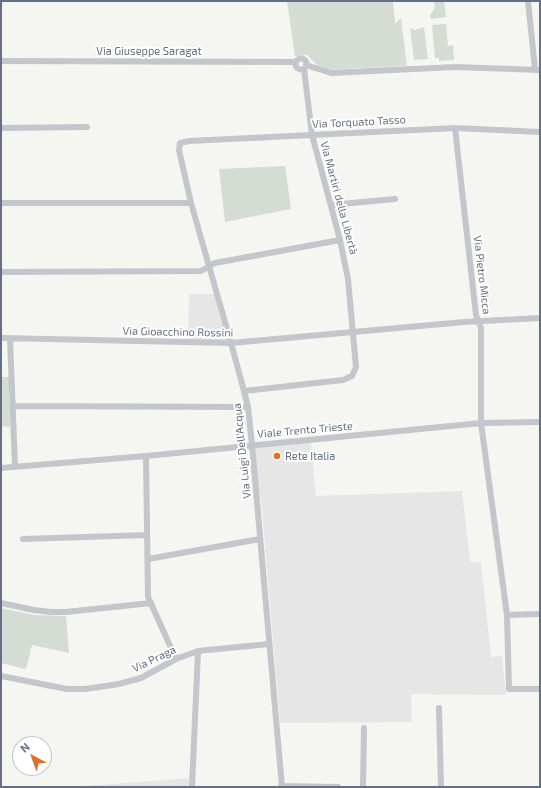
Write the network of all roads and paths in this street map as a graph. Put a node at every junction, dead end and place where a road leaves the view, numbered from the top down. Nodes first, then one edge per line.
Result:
1 (528, 1) edge
2 (1, 61) edge
3 (305, 67) junction
4 (538, 70) edge
5 (87, 127) dead end
6 (1, 128) edge
7 (455, 128) junction
8 (540, 132) edge
9 (312, 135) junction
10 (395, 199) dead end
11 (1, 203) edge
12 (191, 203) junction
13 (331, 205) junction
14 (340, 240) junction
15 (209, 267) junction
16 (1, 272) edge
17 (540, 318) edge
18 (478, 322) junction
19 (353, 332) junction
20 (1, 338) edge
21 (10, 338) junction
22 (231, 343) junction
23 (244, 391) junction
24 (13, 406) junction
25 (248, 407) junction
26 (540, 422) edge
27 (481, 423) junction
28 (252, 445) junction
29 (146, 456) junction
30 (15, 467) junction
31 (1, 468) edge
32 (147, 535) junction
33 (23, 539) dead end
34 (260, 539) junction
35 (148, 559) junction
36 (1, 603) edge
37 (151, 604) junction
38 (540, 614) edge
39 (507, 615) junction
40 (269, 644) junction
41 (198, 651) junction
42 (176, 659) junction
43 (1, 676) edge
44 (540, 689) edge
45 (439, 708) dead end
46 (364, 728) dead end
47 (192, 787) edge
48 (282, 787) edge
49 (338, 787) edge
50 (364, 787) edge
51 (441, 787) edge

1 - 4 street
2 - 3 street, Via Giuseppe Saragat
3 - 4 street
3 - 9 street, Via Martiri della Libertà
5 - 6 street
7 - 8 street, Via Torquato Tasso
7 - 9 street, Via Torquato Tasso
7 - 18 street, Via Pietro Micca
9 - 12 street, Via Torquato Tasso
9 - 13 street, Via Martiri della Libertà
10 - 13 street
11 - 12 street
12 - 15 street
13 - 14 street, Via Martiri della Libertà
14 - 15 street
14 - 19 street, Via Martiri della Libertà
15 - 16 street
15 - 22 street
17 - 18 street
18 - 19 street
18 - 27 street, Via Pietro Micca
19 - 22 street, Via Gioacchino Rossini
19 - 23 street, Via Luigi Dell'Acqua
20 - 21 street, Via Gioacchino Rossini
21 - 22 street, Via Gioacchino Rossini
21 - 24 street
22 - 23 street
23 - 25 street, Via Luigi Dell'Acqua
24 - 25 street
24 - 30 street
25 - 28 street, Via Luigi Dell'Acqua
26 - 27 street, Viale Trento Trieste
27 - 28 street, Viale Trento Trieste
27 - 39 street, Via Pietro Micca
28 - 29 street, Viale Trento Trieste
28 - 34 street, Via Luigi Dell'Acqua
29 - 30 street, Viale Trento Trieste
29 - 32 street
30 - 31 street, Viale Trento Trieste
32 - 33 street
32 - 35 street
34 - 35 street
34 - 40 street, Via Luigi Dell'Acqua
35 - 37 street
36 - 37 street
37 - 42 street
38 - 39 street
39 - 44 street, Via Pietro Micca
40 - 41 street, Via Praga
40 - 48 street, Via Luigi Dell'Acqua
41 - 42 street, Via Praga
41 - 47 street
42 - 43 street, Via Praga
45 - 51 street
46 - 50 street
48 - 49 street

